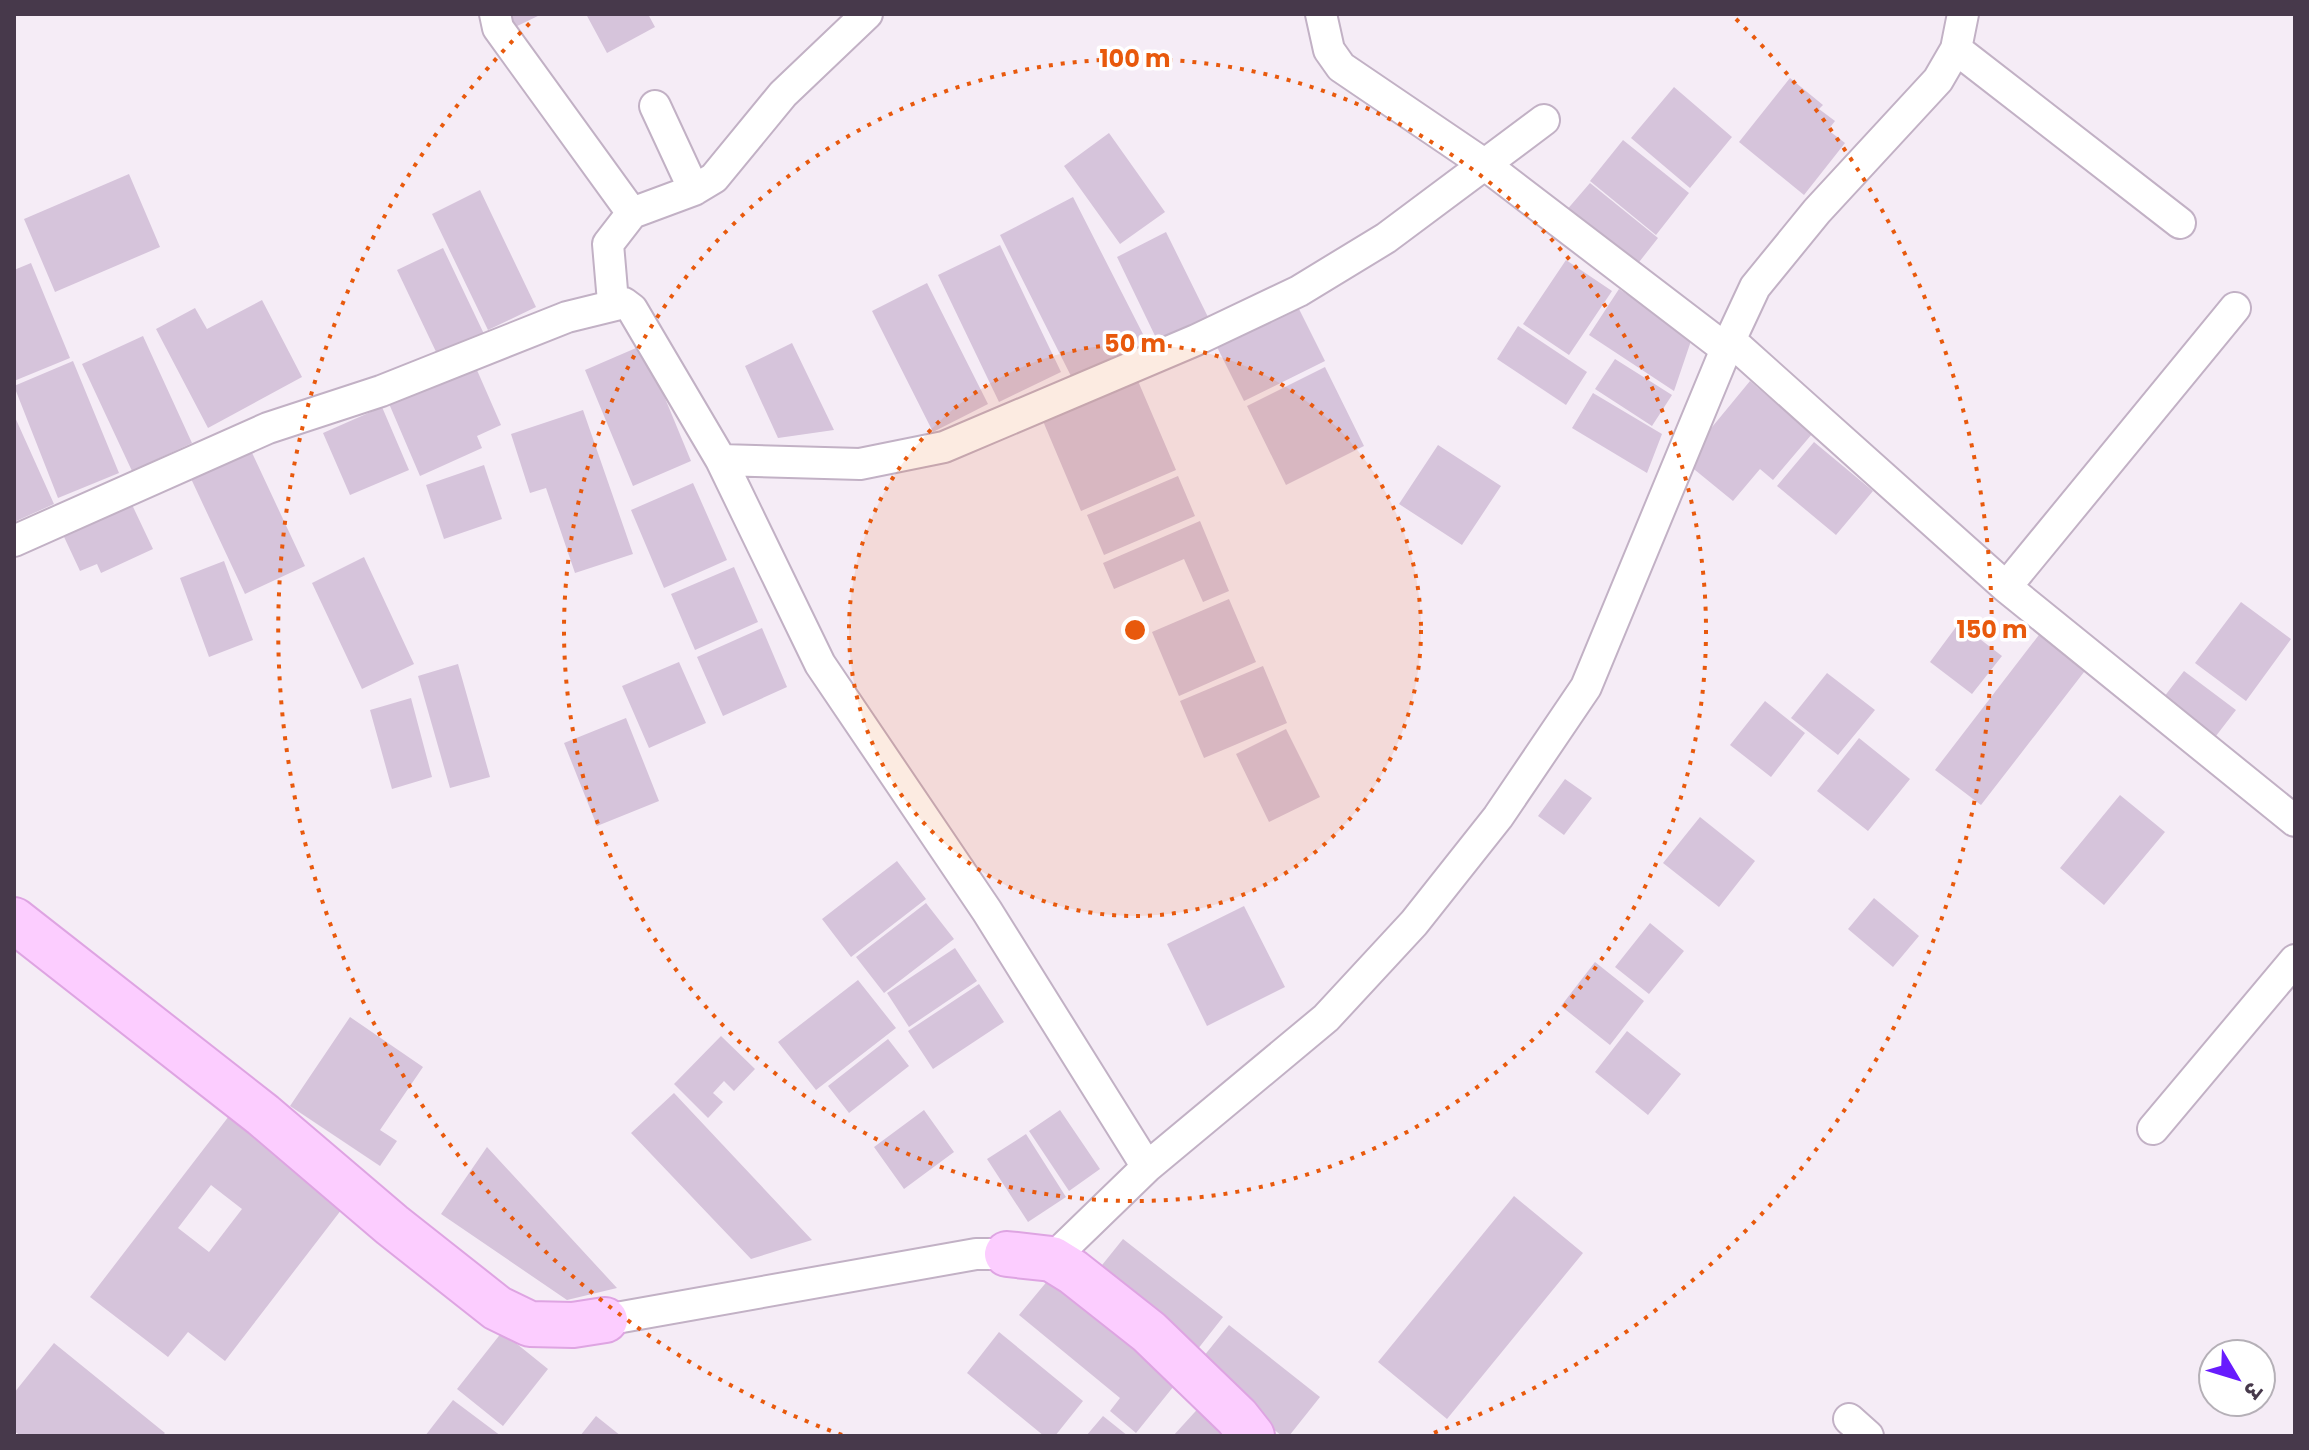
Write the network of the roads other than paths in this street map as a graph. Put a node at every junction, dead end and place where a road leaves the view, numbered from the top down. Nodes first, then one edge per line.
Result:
1 (495, 14) edge
2 (867, 14) edge
3 (1321, 14) edge
4 (1963, 14) edge
5 (1956, 49) junction
6 (655, 106) dead end
7 (1544, 120) dead end
8 (1484, 164) junction
9 (694, 190) junction
10 (632, 213) junction
11 (2180, 223) dead end
12 (613, 302) junction
13 (2235, 308) dead end
14 (1728, 345) junction
15 (721, 460) junction
16 (14, 541) edge
17 (2006, 587) junction
18 (2295, 821) edge
19 (14, 920) edge
20 (2295, 960) edge
21 (2153, 1129) dead end
22 (1147, 1167) junction
23 (1007, 1254) joint
24 (1052, 1259) junction
25 (605, 1320) joint
26 (1252, 1436) edge

1 - 10 street
2 - 9 street
3 - 8 street
4 - 5 street
5 - 11 street
5 - 14 street
6 - 9 street
7 - 8 street
8 - 14 street
8 - 15 street
9 - 10 street
10 - 12 street
12 - 15 street
12 - 16 street
13 - 17 street
14 - 17 street
14 - 22 street
15 - 22 street
17 - 18 street
19 - 25 street
20 - 21 street
22 - 24 street
23 - 24 street
23 - 25 street
24 - 26 street

